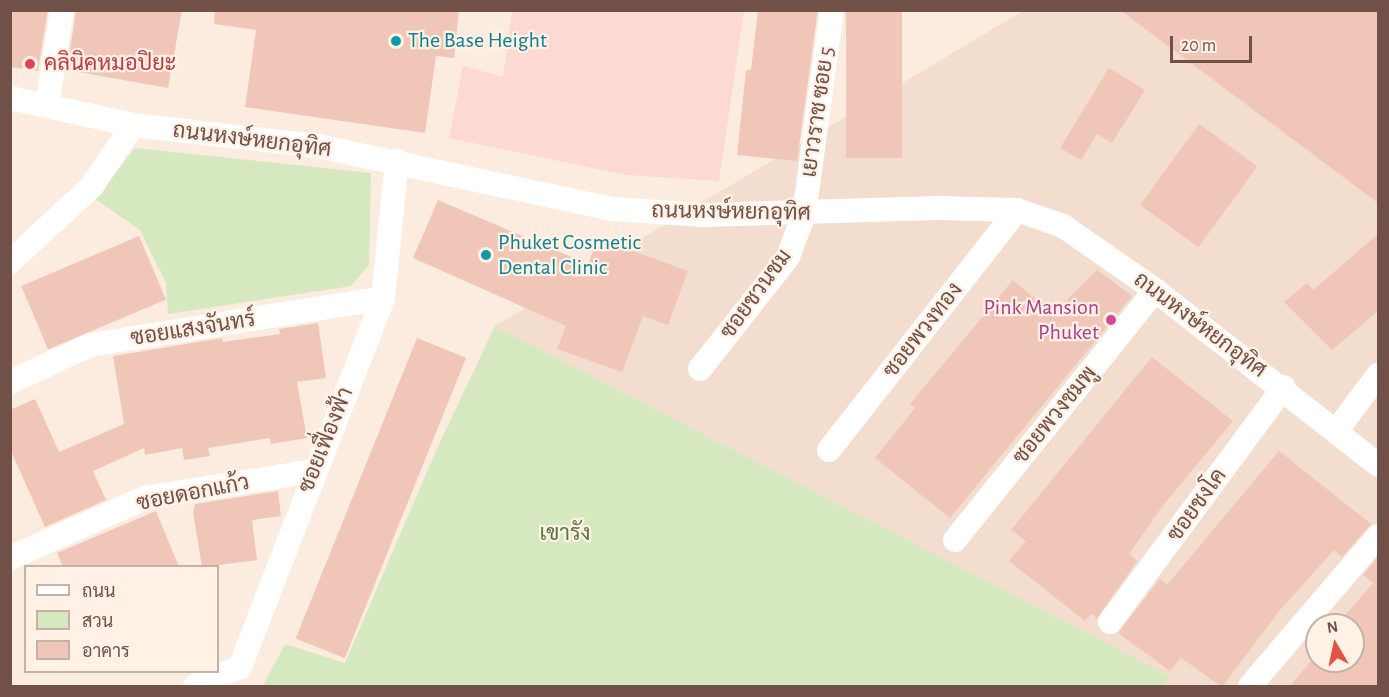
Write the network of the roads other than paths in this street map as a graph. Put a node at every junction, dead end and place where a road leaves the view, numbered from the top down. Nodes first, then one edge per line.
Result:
1 (62, 10) edge
2 (832, 10) edge
3 (10, 98) edge
4 (47, 106) junction
5 (134, 125) junction
6 (397, 161) junction
7 (1017, 210) junction
8 (804, 214) junction
9 (10, 262) edge
10 (1155, 290) junction
11 (383, 298) junction
12 (700, 369) dead end
13 (1378, 375) edge
14 (10, 382) edge
15 (1284, 387) junction
16 (1337, 430) junction
17 (829, 450) dead end
18 (1378, 465) edge
19 (314, 471) junction
20 (1378, 536) edge
21 (955, 540) dead end
22 (10, 558) edge
23 (1110, 622) dead end
24 (195, 687) edge
25 (1250, 687) edge

1 - 4 street
2 - 8 street, เยาวราช ซอย 5
3 - 4 street, ถนนหงษ์หยกอุทิศ
4 - 5 street, ถนนหงษ์หยกอุทิศ
5 - 6 street, ถนนหงษ์หยกอุทิศ
5 - 9 street
6 - 8 street, ถนนหงษ์หยกอุทิศ
6 - 11 street, ซอยเฟื่องฟ้า
7 - 8 street, ถนนหงษ์หยกอุทิศ
7 - 10 street, ถนนหงษ์หยกอุทิศ
7 - 17 street, ซอยพวงทอง
8 - 12 street, ซอยชวนชม
10 - 15 street, ถนนหงษ์หยกอุทิศ
10 - 21 street, ซอยพวงชมพู
11 - 14 street, ซอยแสงจันทร์
11 - 19 street, ซอยเฟื่องฟ้า
13 - 16 street
15 - 16 street, ถนนหงษ์หยกอุทิศ
15 - 23 street, ซอยชงโค
16 - 18 street, ถนนหงษ์หยกอุทิศ
19 - 22 street, ซอยดอกแก้ว
19 - 24 street, ซอยเฟื่องฟ้า
20 - 25 street

